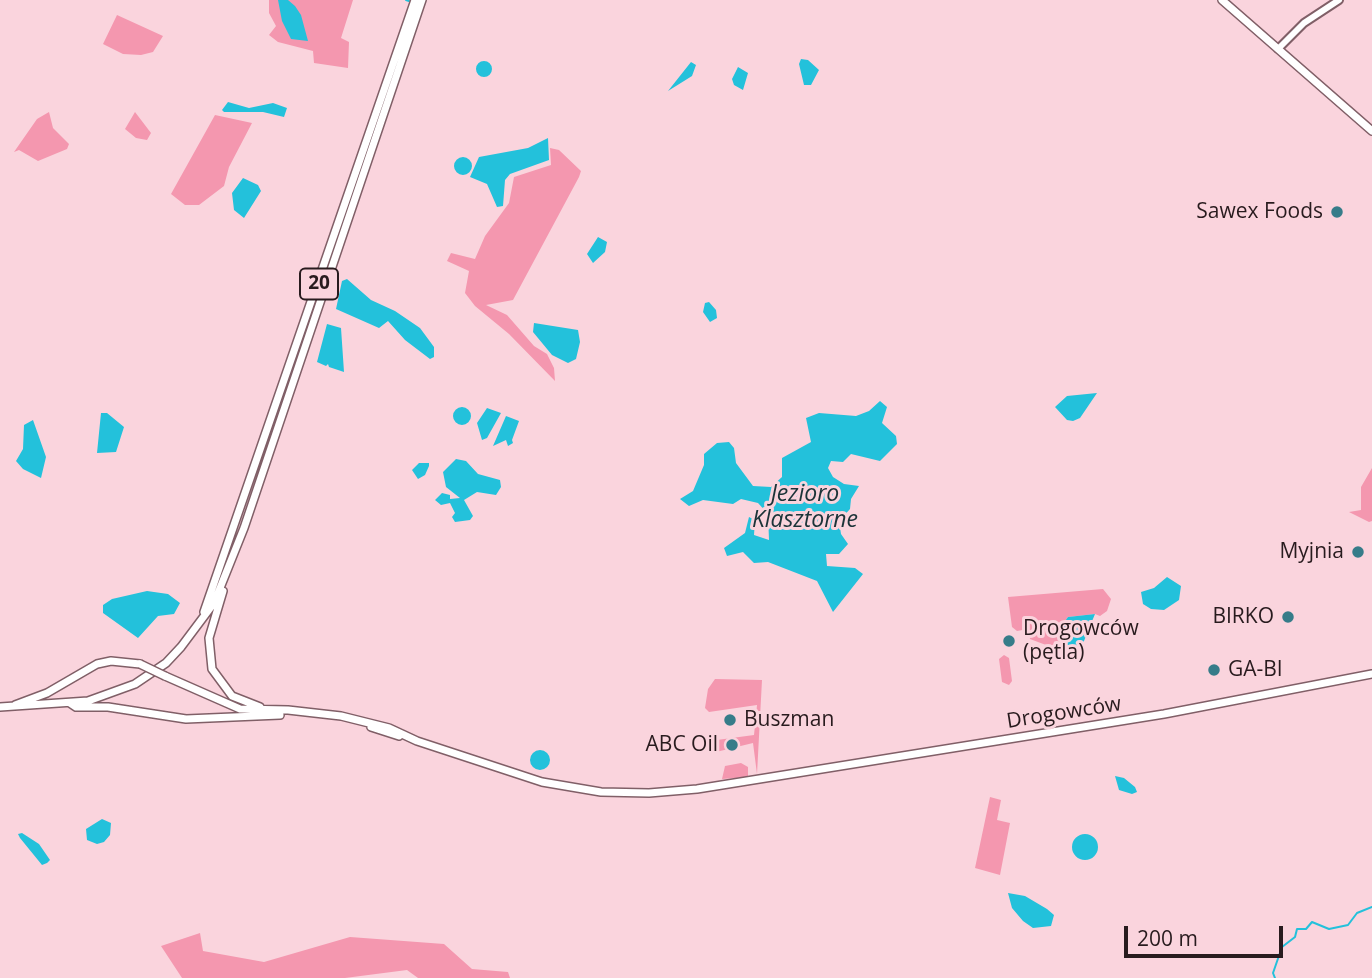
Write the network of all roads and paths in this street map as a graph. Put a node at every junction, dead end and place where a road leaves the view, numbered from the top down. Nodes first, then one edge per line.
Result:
1 (415, 0) edge
2 (422, 0) edge
3 (1222, 0) edge
4 (1339, 0) edge
5 (1278, 49) junction
6 (1372, 131) edge
7 (230, 563) junction
8 (198, 625) junction
9 (1372, 674) edge
10 (70, 704) junction
11 (14, 706) junction
12 (0, 707) edge
13 (267, 710) junction
14 (410, 738) junction

1 - 8 main road, 20
2 - 7 main road, 20
3 - 5 main road
4 - 5 street
5 - 6 main road
7 - 8 main road, 20
7 - 13 main road
8 - 10 main road, 20
9 - 14 main road, Drogowców
10 - 11 main road, 20
10 - 14 main road
11 - 12 main road, 20
11 - 13 main road, bridge
13 - 14 main road

